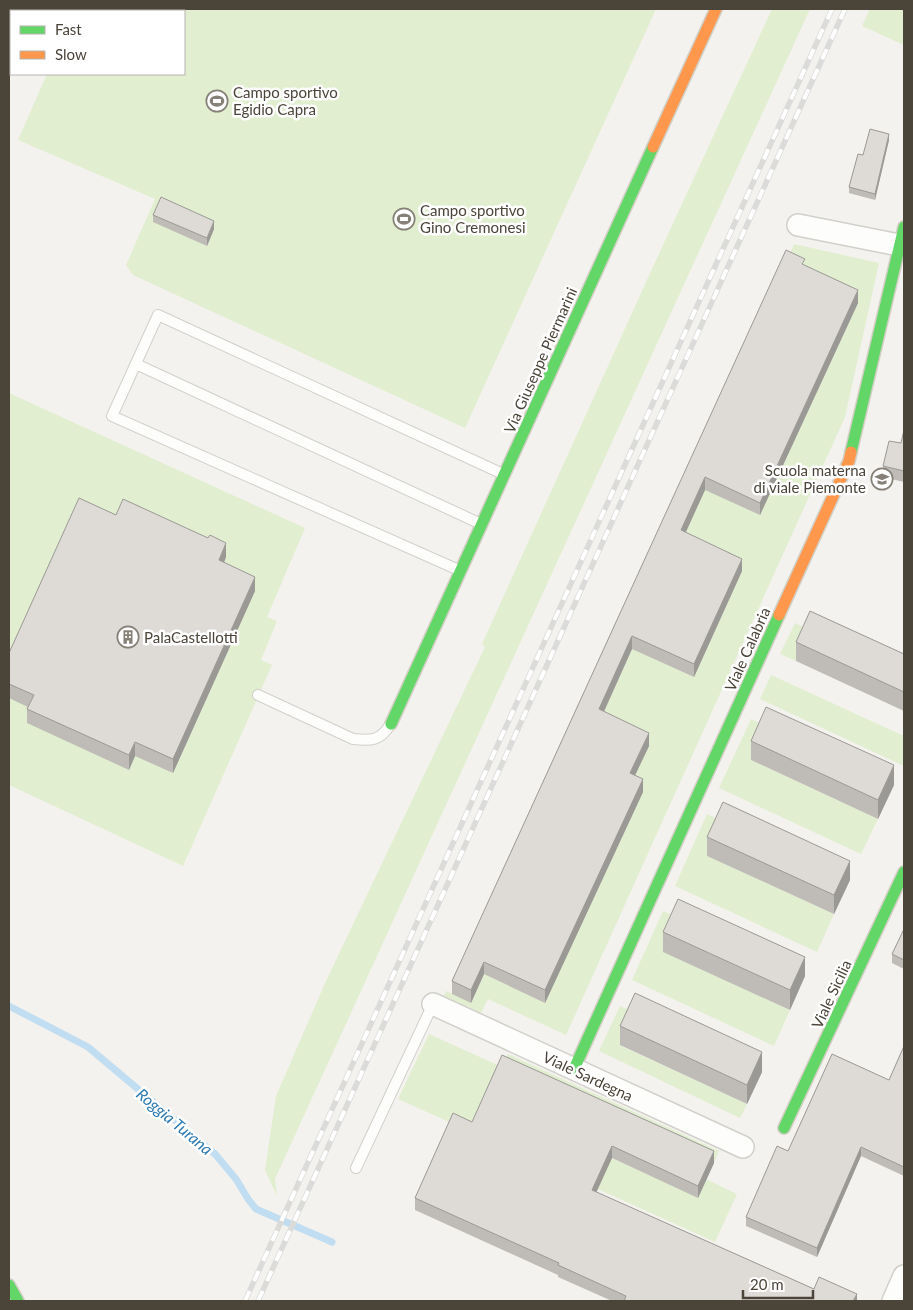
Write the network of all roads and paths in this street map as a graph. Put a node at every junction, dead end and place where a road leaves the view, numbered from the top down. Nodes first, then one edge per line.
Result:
1 (716, 9) edge
2 (798, 225) dead end
3 (903, 240) edge
4 (136, 364) junction
5 (504, 474) junction
6 (482, 524) junction
7 (460, 571) junction
8 (258, 695) dead end
9 (391, 724) joint
10 (903, 880) edge
11 (432, 1004) joint
12 (574, 1069) junction
13 (784, 1128) dead end
14 (743, 1147) dead end
15 (356, 1168) dead end
16 (904, 1276) edge
17 (9, 1285) edge
18 (18, 1301) edge
19 (893, 1301) edge

1 - 5 main road, Via Giuseppe Piermarini
2 - 3 street
3 - 12 main road, Viale Calabria
4 - 5 lane
4 - 6 lane
4 - 7 lane
5 - 6 main road, Via Giuseppe Piermarini
6 - 7 main road, Via Giuseppe Piermarini
7 - 9 main road, Via Giuseppe Piermarini
8 - 9 lane
10 - 13 main road, Viale Sicilia
11 - 12 street, Viale Sardegna
11 - 15 lane
12 - 14 street, Viale Sardegna
16 - 19 street
17 - 18 main road

